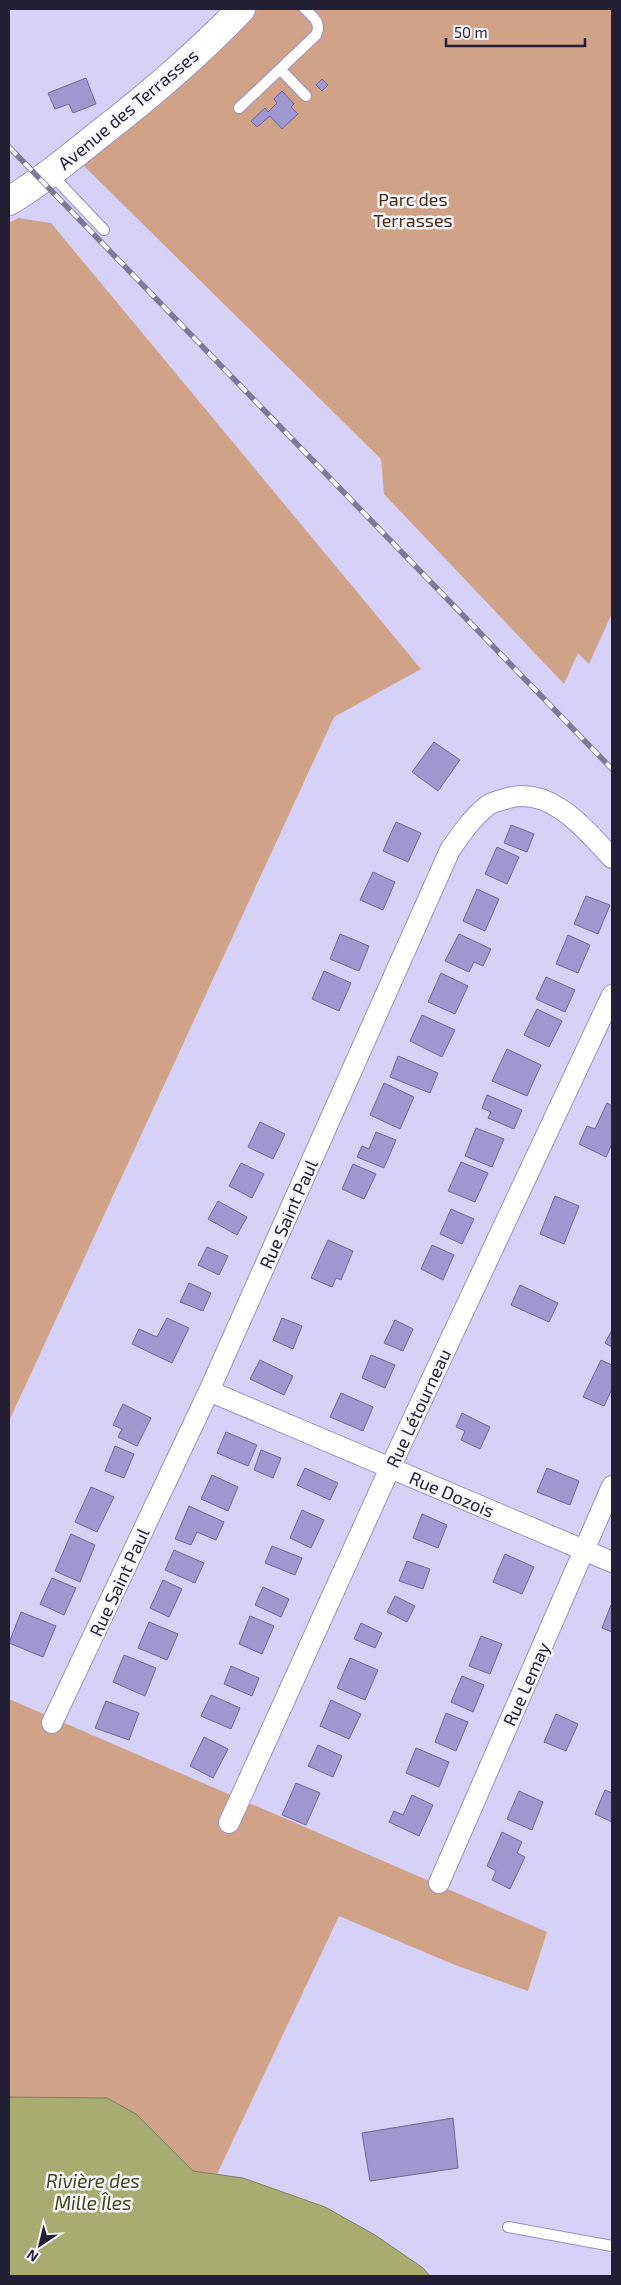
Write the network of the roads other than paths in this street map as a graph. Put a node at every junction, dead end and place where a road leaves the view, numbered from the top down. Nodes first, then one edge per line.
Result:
1 (241, 9) edge
2 (305, 9) edge
3 (280, 69) junction
4 (306, 96) dead end
5 (239, 108) dead end
6 (50, 173) junction
7 (9, 201) edge
8 (104, 230) dead end
9 (612, 858) edge
10 (612, 995) edge
11 (209, 1392) junction
12 (390, 1468) junction
13 (612, 1486) edge
14 (584, 1550) junction
15 (612, 1562) edge
16 (52, 1723) dead end
17 (229, 1823) dead end
18 (439, 1883) dead end
19 (508, 2228) dead end
20 (612, 2246) edge

1 - 6 street, Avenue des Terrasses
2 - 3 lane
3 - 4 lane
3 - 5 lane
6 - 7 street, Avenue des Terrasses
6 - 8 lane
9 - 11 street, Rue Saint Paul
10 - 12 street, Rue Létourneau
11 - 12 street, Rue Dozois
11 - 16 street, Rue Saint Paul
12 - 14 street, Rue Dozois
12 - 17 street, Rue Létourneau
13 - 14 street, Rue Lemay
14 - 15 street, Rue Dozois
14 - 18 street, Rue Lemay
19 - 20 lane

